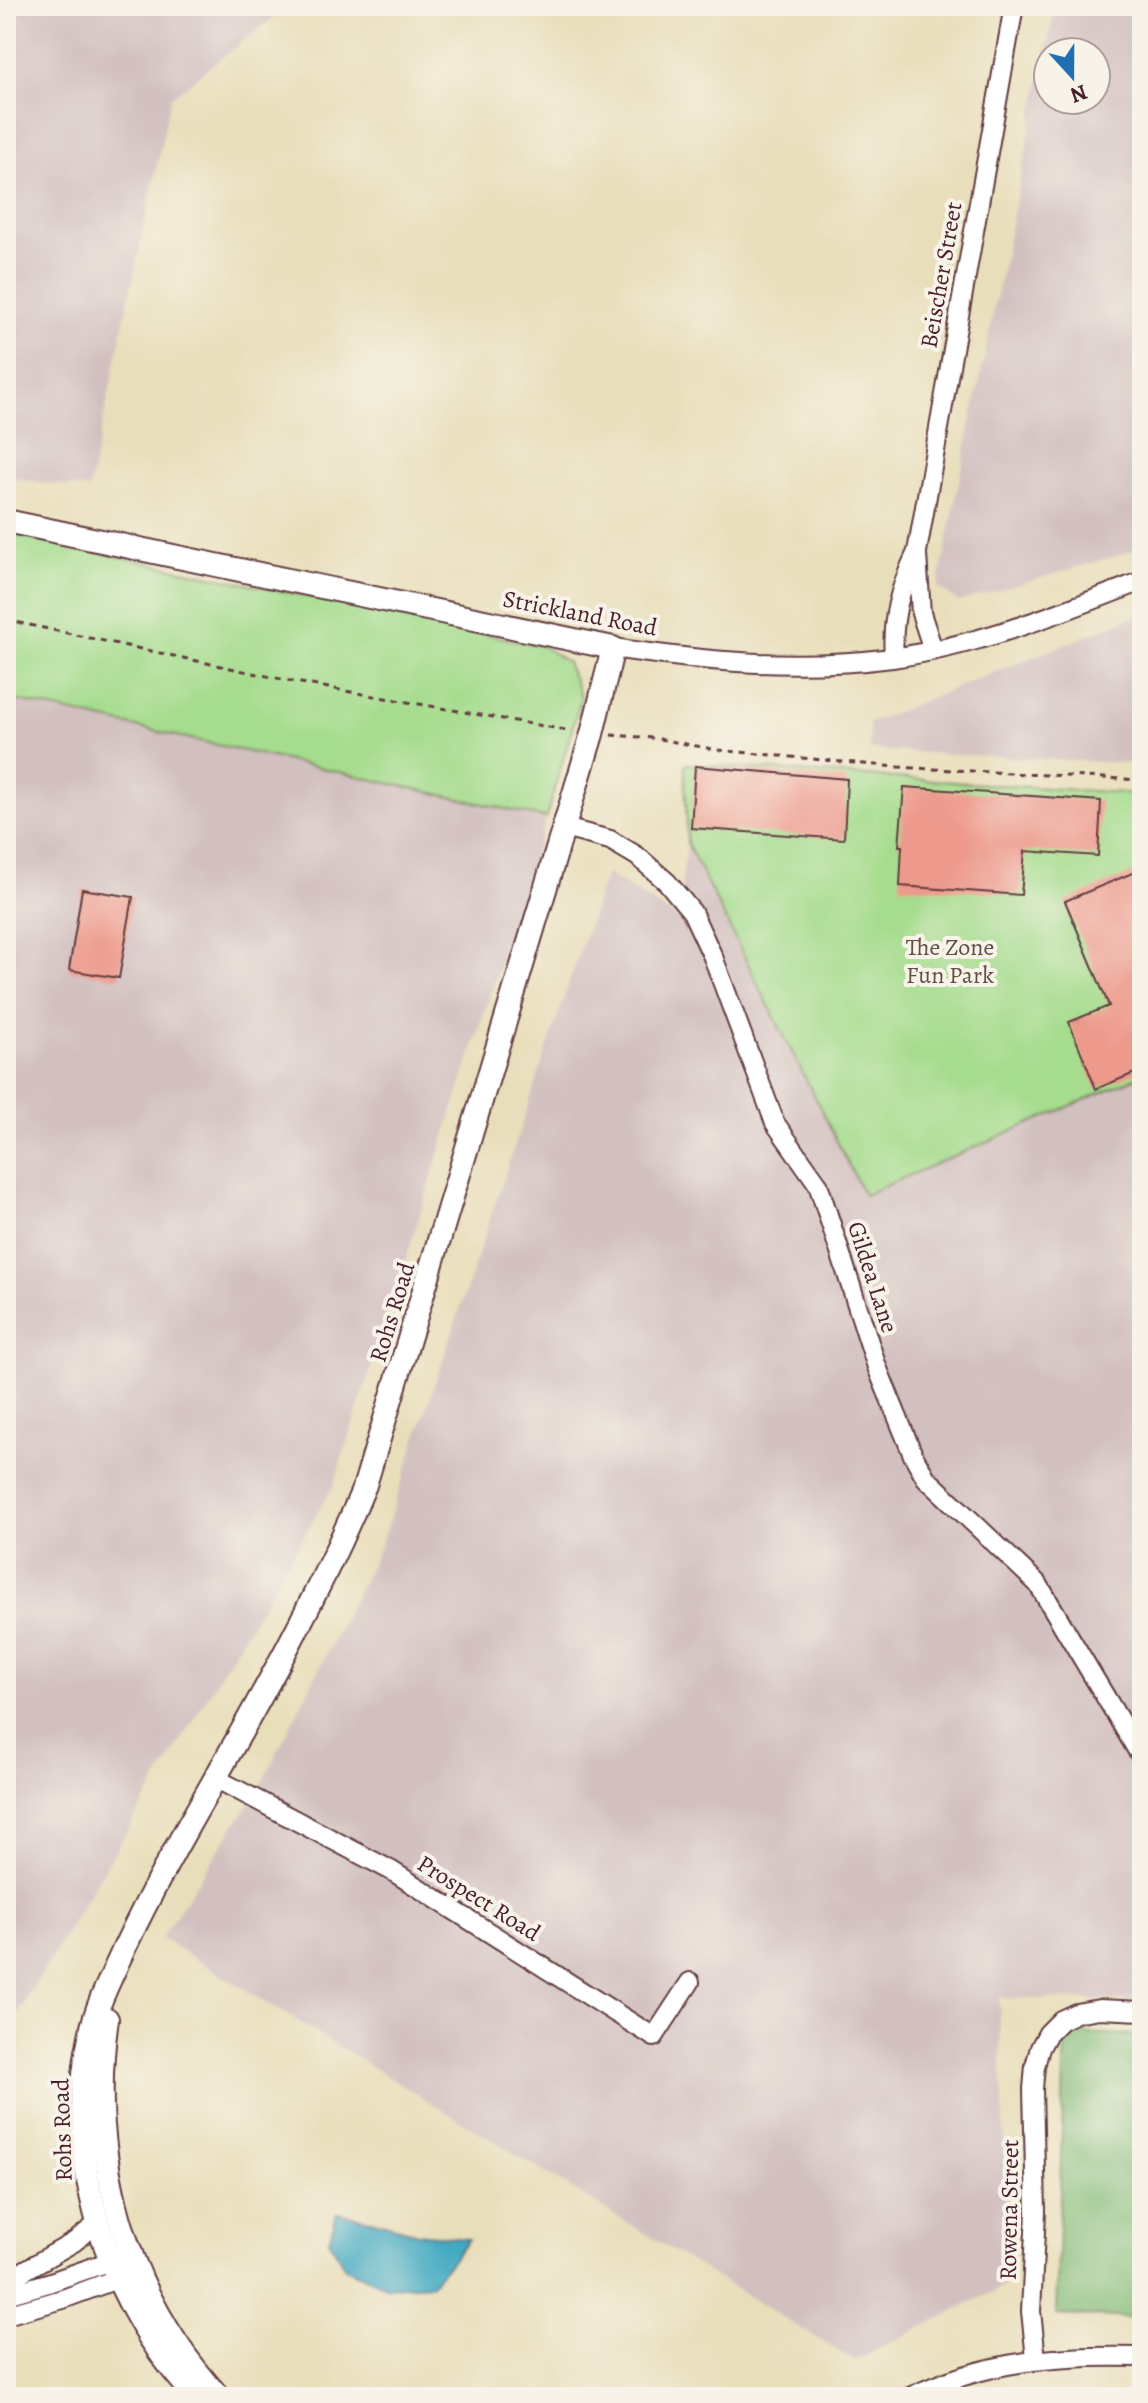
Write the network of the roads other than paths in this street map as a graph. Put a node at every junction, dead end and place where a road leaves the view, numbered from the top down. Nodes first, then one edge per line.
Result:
1 (1014, 6) edge
2 (6, 521) edge
3 (917, 552) junction
4 (1142, 581) edge
5 (613, 648) junction
6 (933, 650) junction
7 (894, 657) junction
8 (564, 828) junction
9 (1142, 1758) edge
10 (215, 1778) junction
11 (123, 1952) junction
12 (690, 1982) dead end
13 (1142, 2011) edge
14 (98, 2223) junction
15 (124, 2266) junction
16 (6, 2281) edge
17 (6, 2295) edge
18 (6, 2315) edge
19 (1142, 2357) edge
20 (1036, 2359) junction
21 (196, 2397) edge
22 (219, 2397) edge
23 (910, 2397) edge

1 - 3 street, Beischer Street
2 - 5 main road, Strickland Road
3 - 6 street, Beischer Street
3 - 7 street, Beischer Street
4 - 6 street, Strickland Road
5 - 7 street, Strickland Road
5 - 8 main road, Rohs Road
6 - 7 street, Strickland Road
8 - 9 street, Gildea Lane
8 - 10 main road, Rohs Road
10 - 11 main road, Rohs Road
10 - 12 street, Prospect Road
11 - 14 main road, Rohs Road
11 - 15 main road, Rohs Road
13 - 20 street, Rowena Street
14 - 15 main road, Rohs Road
14 - 16 street
15 - 17 street
15 - 18 street
15 - 21 main road
15 - 22 main road
19 - 20 street
20 - 23 street

